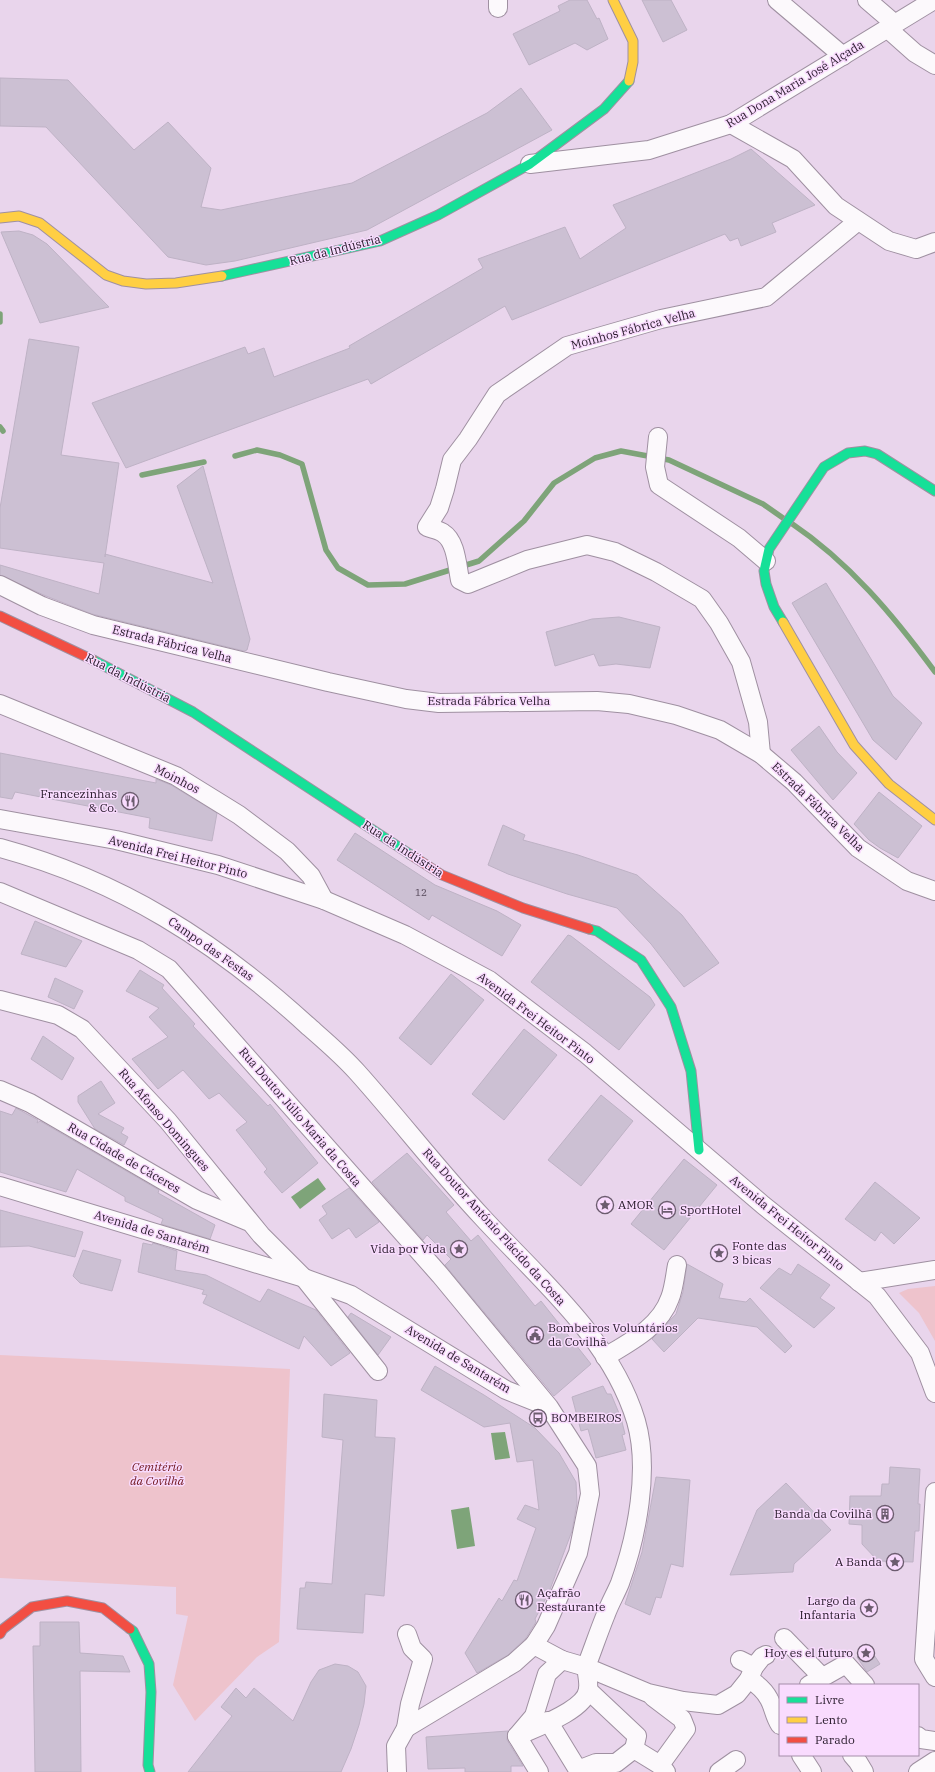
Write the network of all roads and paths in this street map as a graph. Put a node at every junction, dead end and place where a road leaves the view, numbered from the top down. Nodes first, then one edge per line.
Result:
1 (613, 0) edge
2 (777, 0) edge
3 (867, 0) edge
4 (934, 0) edge
5 (891, 26) junction
6 (843, 56) junction
7 (935, 65) edge
8 (731, 124) junction
9 (530, 164) junction
10 (0, 218) edge
11 (858, 221) junction
12 (935, 242) edge
13 (658, 437) dead end
14 (935, 491) edge
15 (767, 555) junction
16 (0, 585) edge
17 (0, 616) edge
18 (0, 704) edge
19 (761, 754) junction
20 (0, 818) edge
21 (935, 820) edge
22 (0, 848) edge
23 (935, 891) edge
24 (0, 892) edge
25 (324, 900) junction
26 (0, 1000) edge
27 (355, 1069) joint
28 (0, 1090) edge
29 (699, 1150) junction
30 (0, 1186) edge
31 (250, 1222) junction
32 (677, 1265) dead end
33 (935, 1270) edge
34 (304, 1278) junction
35 (859, 1282) junction
36 (605, 1357) junction
37 (378, 1371) dead end
38 (935, 1393) edge
39 (549, 1408) junction
40 (935, 1492) edge
41 (0, 1634) edge
42 (407, 1634) dead end
43 (784, 1638) dead end
44 (534, 1645) junction
45 (562, 1660) junction
46 (586, 1667) junction
47 (935, 1677) edge
48 (815, 1681) edge
49 (863, 1684) edge
50 (588, 1690) junction
51 (648, 1693) junction
52 (776, 1703) edge
53 (548, 1721) junction
54 (779, 1724) edge
55 (406, 1728) junction
56 (517, 1736) junction
57 (919, 1737) edge
58 (935, 1740) edge
59 (634, 1749) junction
60 (802, 1756) edge
61 (853, 1756) edge
62 (736, 1760) dead end
63 (935, 1761) edge
64 (663, 1769) edge
65 (150, 1772) edge
66 (397, 1772) edge
67 (538, 1772) edge
68 (719, 1772) edge
69 (812, 1772) edge
70 (864, 1772) edge
71 (918, 1772) edge

1 - 9 street, Rua da Indústria
2 - 6 street
3 - 5 street
4 - 5 street, Rua Dona Maria José Alçada
5 - 6 street, Rua Dona Maria José Alçada
5 - 7 street
6 - 8 street, Rua Dona Maria José Alçada
8 - 9 street, Rua Dona Maria José Alçada
8 - 11 street
9 - 10 street, Rua da Indústria
11 - 12 street
11 - 19 street, Moinhos Fábrica Velha
13 - 15 street
14 - 15 street
15 - 21 street
16 - 19 street, Estrada Fábrica Velha
17 - 29 street, Rua da Indústria
18 - 25 street, Moinhos
19 - 23 street, Estrada Fábrica Velha
20 - 25 street, Avenida Frei Heitor Pinto
22 - 27 street, Campo das Festas
24 - 39 street, Rua Doutor Júlio Maria da Costa
25 - 29 street, Avenida Frei Heitor Pinto
26 - 31 street, Rua Afonso Domingues
27 - 36 street, Rua Doutor António Plácido da Costa
28 - 31 street, Rua Cidade de Cáceres
29 - 35 street, Avenida Frei Heitor Pinto
30 - 34 street, Avenida de Santarém
31 - 34 street, Rua Afonso Domingues
32 - 36 street
33 - 35 street
34 - 37 street
34 - 39 street, Avenida de Santarém
35 - 38 street, Avenida Frei Heitor Pinto
36 - 46 street, Rua Doutor António Plácido da Costa
39 - 44 street, Rua Doutor Júlio Maria da Costa
40 - 47 street
41 - 65 street
42 - 55 street
43 - 48 street
44 - 45 street
44 - 55 street, Rua Doutor Júlio Maria da Costa
45 - 46 street
45 - 56 street
46 - 50 street
46 - 51 street
48 - 49 street
50 - 53 street
50 - 59 street
51 - 52 street
51 - 64 street
52 - 54 street
53 - 56 street
53 - 59 street
55 - 66 street
56 - 67 street
57 - 58 street
59 - 64 street
60 - 69 street
61 - 70 street
62 - 68 street
63 - 71 street

